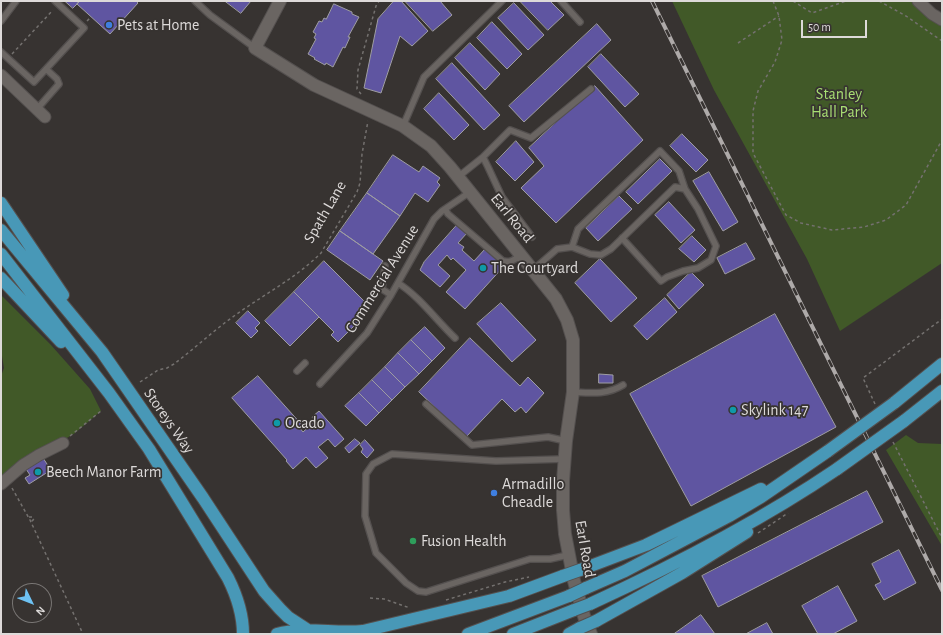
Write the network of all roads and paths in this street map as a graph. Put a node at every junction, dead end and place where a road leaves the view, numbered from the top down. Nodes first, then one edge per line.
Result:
1 (16, 1) edge
2 (55, 1) edge
3 (195, 1) edge
4 (280, 1) edge
5 (379, 1) edge
6 (502, 1) edge
7 (561, 1) edge
8 (773, 1) edge
9 (793, 1) edge
10 (846, 1) edge
11 (879, 1) edge
12 (918, 1) edge
13 (64, 9) junction
14 (779, 16) junction
15 (942, 20) edge
16 (1, 21) edge
17 (580, 22) dead end
18 (942, 41) edge
19 (738, 43) dead end
20 (255, 48) junction
21 (1, 52) edge
22 (8, 58) junction
23 (46, 69) junction
24 (1, 75) edge
25 (591, 89) dead end
26 (364, 97) dead end
27 (370, 112) junction
28 (41, 113) joint
29 (403, 126) junction
30 (942, 140) edge
31 (483, 157) junction
32 (458, 176) junction
33 (685, 189) junction
34 (470, 192) junction
35 (1, 203) edge
36 (445, 209) junction
37 (1, 230) edge
38 (532, 237) dead end
39 (622, 238) junction
40 (572, 247) junction
41 (1, 254) edge
42 (521, 254) junction
43 (385, 266) dead end
44 (533, 270) junction
45 (1, 278) edge
46 (398, 283) junction
47 (391, 295) junction
48 (455, 338) dead end
49 (102, 352) junction
50 (305, 363) dead end
51 (942, 364) edge
52 (297, 371) dead end
53 (140, 382) dead end
54 (320, 384) dead end
55 (623, 385) dead end
56 (942, 390) edge
57 (109, 392) junction
58 (573, 392) junction
59 (426, 404) dead end
60 (101, 411) dead end
61 (566, 441) junction
62 (63, 442) joint
63 (824, 454) junction
64 (564, 459) junction
65 (833, 472) junction
66 (4, 482) edge
67 (568, 555) junction
68 (532, 576) dead end
69 (370, 598) dead end
70 (441, 601) dead end
71 (412, 609) dead end
72 (242, 616) junction
73 (586, 631) edge
74 (311, 632) edge
75 (83, 634) edge
76 (236, 634) edge
77 (243, 634) edge
78 (277, 634) edge
79 (468, 634) edge
80 (513, 634) edge
81 (569, 634) edge

1 - 16 lane
2 - 13 lane
3 - 20 lane, Earl Road
4 - 20 street
5 - 26 path
6 - 29 lane
7 - 17 lane
8 - 14 path
9 - 10 path
11 - 18 path
12 - 15 street
13 - 22 path
13 - 23 lane
14 - 19 path
14 - 30 path
20 - 27 street, Earl Road
21 - 22 lane
22 - 23 lane
23 - 28 lane
24 - 28 street
25 - 31 lane
27 - 29 street, Earl Road
27 - 53 path, Spath Lane
29 - 32 street, Earl Road
31 - 32 lane
31 - 38 lane
32 - 34 street, Earl Road
33 - 39 lane
33 - 39 lane
33 - 40 lane
34 - 36 lane, Commercial Avenue
34 - 42 street, Earl Road
35 - 49 highway
36 - 42 lane
36 - 46 lane, Commercial Avenue
37 - 49 highway, Storeys Way
39 - 40 lane
40 - 44 lane
41 - 57 highway, Storeys Way
42 - 44 street, Earl Road
43 - 47 lane
44 - 58 street, Earl Road
45 - 57 highway
46 - 47 lane, Commercial Avenue
46 - 48 lane
47 - 54 lane, Commercial Avenue
49 - 74 highway, Storeys Way
50 - 52 lane
51 - 63 highway, bridge
55 - 58 lane
56 - 65 highway, bridge
57 - 72 highway, Storeys Way
58 - 61 street, Earl Road
59 - 61 lane
60 - 62 path
61 - 64 street, Earl Road
62 - 66 street
63 - 74 highway, bridge
63 - 79 highway, bridge
64 - 67 street, Earl Road
64 - 67 lane
65 - 73 highway, bridge
65 - 80 highway, bridge
66 - 75 path
67 - 73 street, Earl Road
68 - 70 path
69 - 71 path
72 - 76 highway
72 - 77 highway, Storeys Way
73 - 81 highway
74 - 78 highway

